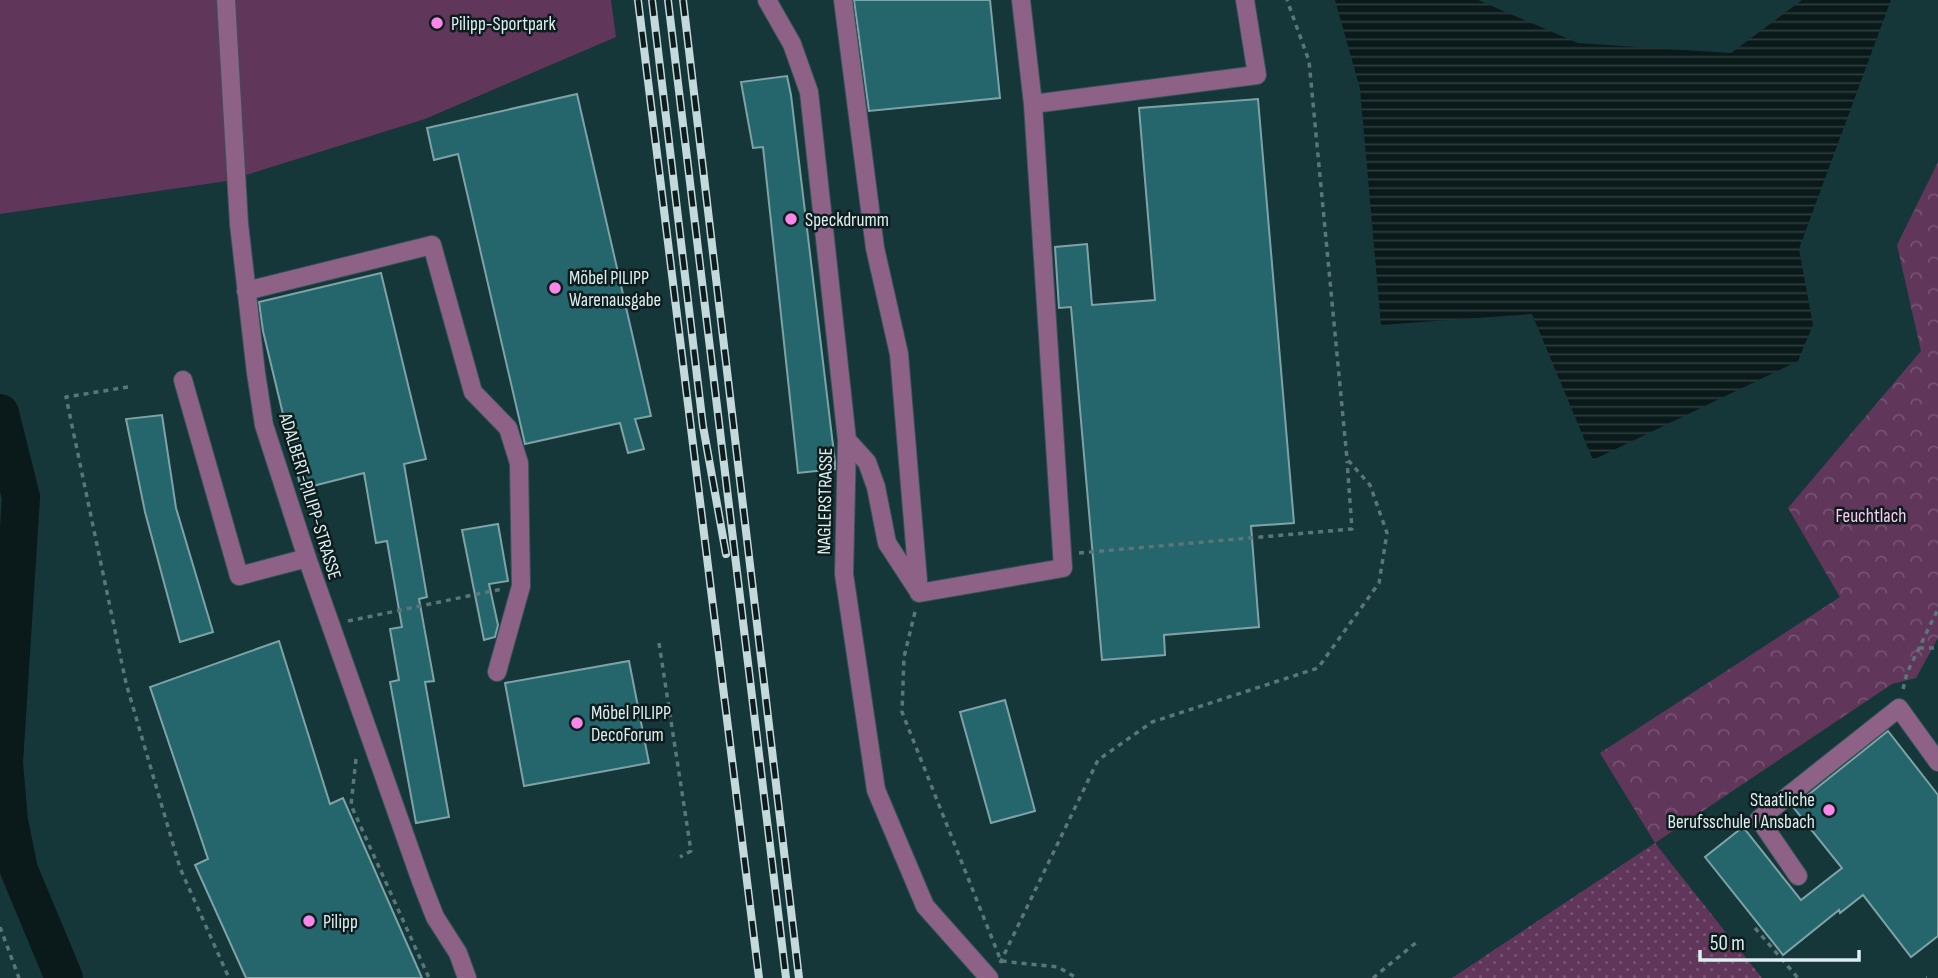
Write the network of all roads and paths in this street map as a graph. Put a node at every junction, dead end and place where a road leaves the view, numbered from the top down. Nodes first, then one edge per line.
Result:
1 (226, 0) edge
2 (766, 0) edge
3 (843, 0) edge
4 (1021, 0) edge
5 (1245, 0) edge
6 (1287, 0) edge
7 (1033, 104) junction
8 (246, 291) junction
9 (183, 380) dead end
10 (128, 387) dead end
11 (847, 440) junction
12 (1347, 459) junction
13 (1062, 555) junction
14 (307, 558) junction
15 (521, 586) junction
16 (919, 593) junction
17 (1938, 609) edge
18 (331, 625) junction
19 (659, 643) dead end
20 (1919, 648) junction
21 (1938, 648) edge
22 (496, 672) dead end
23 (1899, 708) junction
24 (357, 753) dead end
25 (1938, 762) edge
26 (680, 857) dead end
27 (1798, 876) dead end
28 (0, 927) edge
29 (1755, 928) dead end
30 (1418, 941) dead end
31 (1001, 961) junction
32 (993, 974) edge
33 (19, 978) edge
34 (229, 978) edge
35 (429, 978) edge
36 (467, 978) edge
37 (1077, 978) edge
38 (1373, 978) edge
39 (1798, 978) edge

1 - 8 street, ADALBERT-PILIPP-STRASSE
2 - 11 street, NAGLERSTRASSE
3 - 16 street
4 - 7 street
5 - 7 street
6 - 12 path
7 - 13 street
8 - 14 street, ADALBERT-PILIPP-STRASSE
8 - 15 street
9 - 14 street
10 - 34 path
11 - 16 street
11 - 32 street, NAGLERSTRASSE
12 - 13 path
12 - 31 path
13 - 16 street
14 - 18 street, ADALBERT-PILIPP-STRASSE
15 - 18 path
15 - 22 street
16 - 31 path
17 - 20 path
18 - 36 street, ADALBERT-PILIPP-STRASSE
19 - 26 path
20 - 21 path
20 - 23 path
23 - 25 street
23 - 27 street
24 - 35 path
28 - 33 path
29 - 39 path
30 - 38 path
31 - 32 path
31 - 37 path

